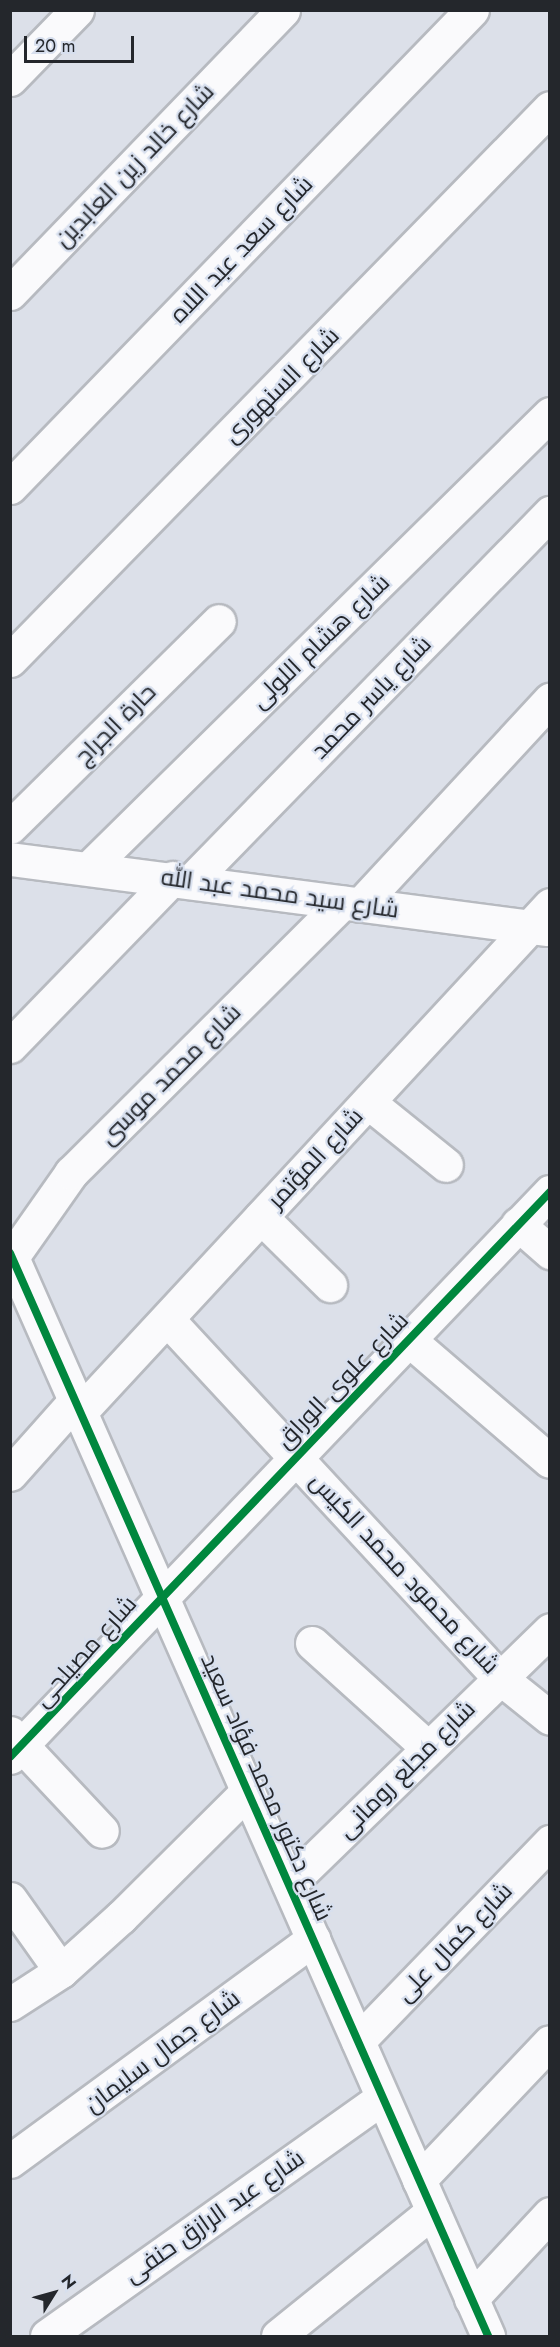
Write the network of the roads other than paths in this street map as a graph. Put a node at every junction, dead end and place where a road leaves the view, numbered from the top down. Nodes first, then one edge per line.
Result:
1 (77, 10) edge
2 (283, 10) edge
3 (472, 10) edge
4 (10, 80) edge
5 (549, 108) edge
6 (10, 293) edge
7 (549, 414) edge
8 (10, 487) edge
9 (549, 513) edge
10 (219, 621) dead end
11 (10, 660) edge
12 (549, 699) edge
13 (10, 826) edge
14 (10, 858) edge
15 (89, 868) junction
16 (183, 879) junction
17 (351, 904) junction
18 (543, 920) edge
19 (10, 1046) edge
20 (368, 1102) junction
21 (446, 1165) dead end
22 (549, 1192) edge
23 (261, 1217) junction
24 (518, 1224) junction
25 (549, 1251) edge
26 (11, 1255) edge
27 (330, 1285) dead end
28 (166, 1319) junction
29 (408, 1339) junction
30 (79, 1405) junction
31 (297, 1455) junction
32 (549, 1461) edge
33 (10, 1474) edge
34 (162, 1596) junction
35 (549, 1630) edge
36 (312, 1642) dead end
37 (499, 1677) junction
38 (549, 1719) edge
39 (15, 1746) edge
40 (428, 1748) junction
41 (248, 1791) junction
42 (102, 1831) dead end
43 (549, 1842) edge
44 (289, 1884) junction
45 (10, 1899) edge
46 (313, 1939) junction
47 (61, 1971) junction
48 (10, 2004) edge
49 (358, 2041) junction
50 (549, 2042) edge
51 (382, 2098) junction
52 (10, 2161) edge
53 (420, 2180) junction
54 (433, 2211) junction
55 (549, 2214) edge
56 (471, 2299) junction
57 (483, 2334) edge
58 (47, 2337) edge
59 (278, 2337) edge

1 - 4 street
2 - 6 street, شارع خالد زين العابدين
3 - 8 street, شارع سعد عبد اللاه
5 - 11 street, شارع السنهورى
7 - 15 street, شارع هشام اللولى
9 - 16 street, شارع ياسر محمد
10 - 13 street, حارة الجراج
12 - 17 street, شارع محمد موسى
14 - 15 street, شارع سيد محمد عبد الله
15 - 16 street, شارع سيد محمد عبد الله
16 - 17 street, شارع سيد محمد عبد الله
16 - 19 street, شارع ياسر محمد
17 - 18 street, شارع سيد محمد عبد الله
17 - 26 street, شارع محمد موسى
18 - 20 street, شارع المؤتمر
20 - 21 street
20 - 23 street, شارع المؤتمر
22 - 24 street, شارع علوى الوراق
23 - 27 street
23 - 28 street, شارع المؤتمر
24 - 25 street
24 - 29 street, شارع علوى الوراق
26 - 30 street, شارع دكتور محمد فؤاد سعيد
28 - 30 street, شارع المؤتمر
28 - 31 street, شارع محمود محمد الكيس
29 - 31 street, شارع علوى الوراق
29 - 32 street
30 - 33 street, شارع المؤتمر
30 - 34 street, شارع دكتور محمد فؤاد سعيد
31 - 34 street, شارع علوى الوراق
31 - 37 street, شارع محمود محمد الكيس
34 - 39 street, شارع مصيلحى
34 - 41 street, شارع دكتور محمد فؤاد سعيد
35 - 37 street, شارع مجلع رومانى
36 - 40 street
37 - 38 street, شارع محمود محمد الكيس
37 - 40 street, شارع مجلع رومانى
39 - 42 street
40 - 44 street, شارع مجلع رومانى
41 - 44 street, شارع دكتور محمد فؤاد سعيد
41 - 47 street
43 - 49 street, شارع كمال على
44 - 46 street, شارع دكتور محمد فؤاد سعيد
45 - 47 street
46 - 49 street, شارع دكتور محمد فؤاد سعيد
46 - 52 street, شارع جمال سليمان
47 - 48 street
49 - 51 street, شارع دكتور محمد فؤاد سعيد
50 - 53 street
51 - 53 street, شارع دكتور محمد فؤاد سعيد
51 - 58 street, شارع عبد الرازق حنفى
53 - 54 street, شارع دكتور محمد فؤاد سعيد
54 - 56 street, شارع دكتور محمد فؤاد سعيد
54 - 59 street
55 - 56 street
56 - 57 street, شارع دكتور محمد فؤاد سعيد

